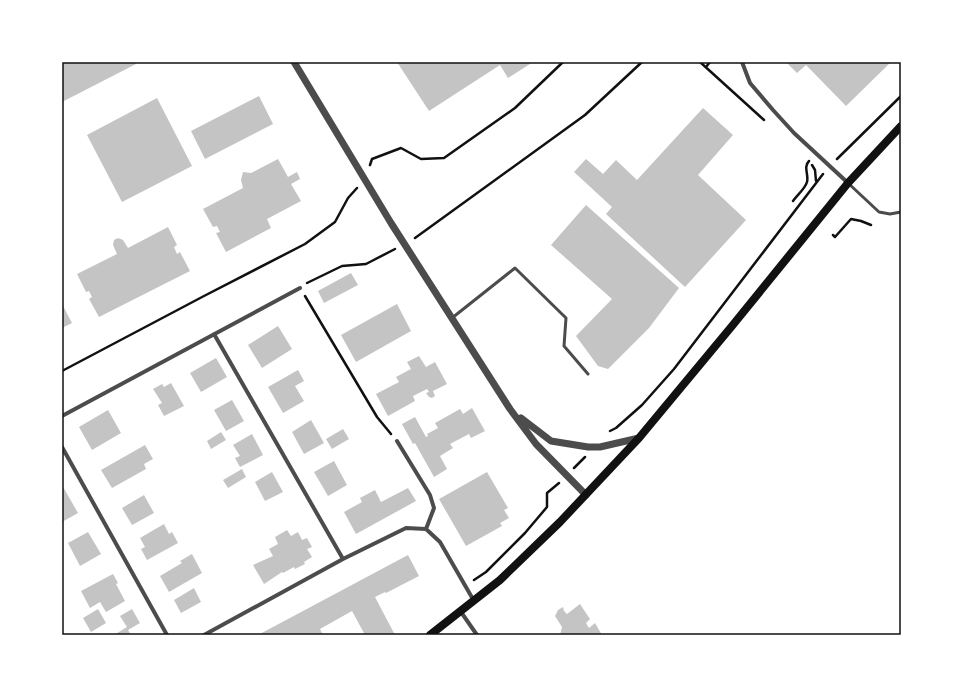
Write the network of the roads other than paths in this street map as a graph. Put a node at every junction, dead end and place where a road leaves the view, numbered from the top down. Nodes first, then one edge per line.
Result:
1 (294, 62) edge
2 (742, 62) edge
3 (901, 126) edge
4 (848, 183) junction
5 (901, 212) edge
6 (300, 288) road end
7 (452, 318) junction
8 (214, 334) junction
9 (588, 374) dead end
10 (510, 409) junction
11 (62, 416) edge
12 (639, 438) junction
13 (398, 441) road end
14 (62, 447) edge
15 (586, 495) junction
16 (426, 529) junction
17 (343, 559) junction
18 (475, 601) junction
19 (461, 612) junction
20 (167, 635) edge
21 (204, 635) edge
22 (430, 635) edge
23 (477, 635) edge

1 - 7 street
2 - 4 street
3 - 4 main road
4 - 5 lane
4 - 12 main road
6 - 8 street
7 - 9 lane
7 - 10 street
8 - 11 street
8 - 17 street
10 - 12 street
10 - 15 street
12 - 15 main road
13 - 16 street
14 - 20 street
15 - 18 main road
16 - 17 street
16 - 18 street
17 - 21 street
18 - 19 main road
19 - 22 main road
19 - 23 street

